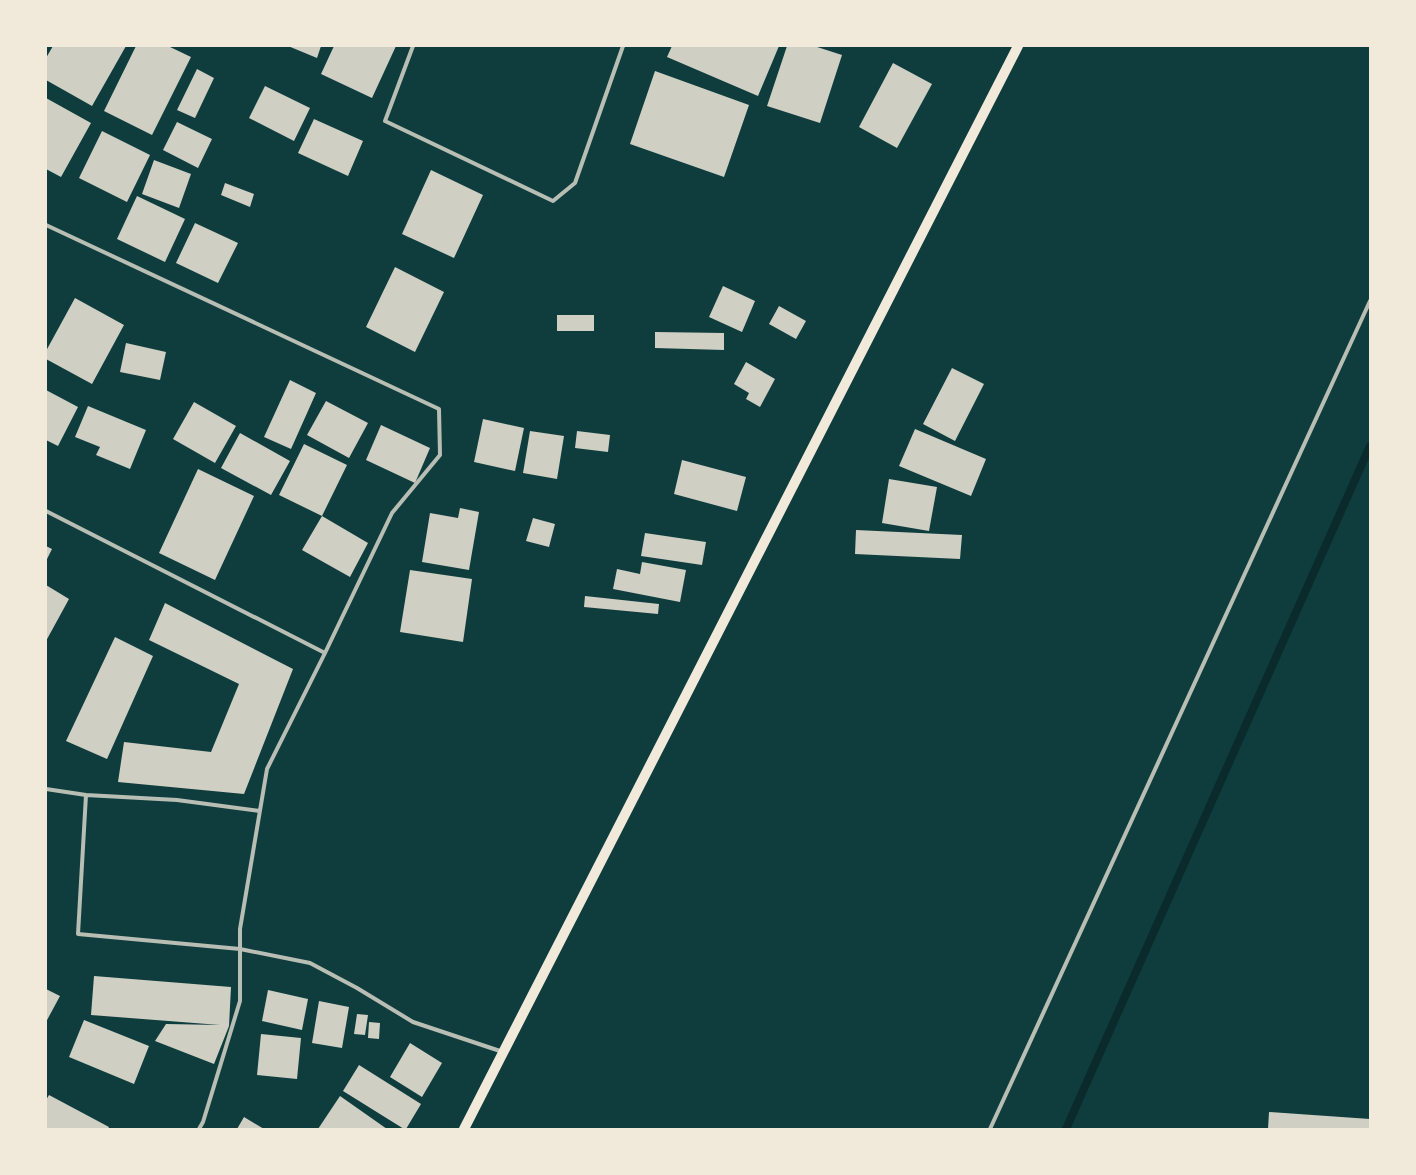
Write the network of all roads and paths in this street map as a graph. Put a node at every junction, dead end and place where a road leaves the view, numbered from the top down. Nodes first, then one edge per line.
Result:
1 (413, 46) edge
2 (623, 46) edge
3 (1018, 46) edge
4 (46, 225) edge
5 (1370, 301) edge
6 (46, 511) edge
7 (325, 653) junction
8 (46, 789) edge
9 (86, 795) junction
10 (260, 811) junction
11 (240, 950) junction
12 (504, 1052) junction
13 (199, 1129) edge
14 (464, 1129) edge
15 (990, 1129) edge

1 - 2 street
3 - 12 main road
4 - 7 street
5 - 15 street
6 - 7 street
7 - 10 street
8 - 9 street
9 - 10 street
9 - 11 street
10 - 11 street
11 - 12 street
11 - 13 street
12 - 14 main road

